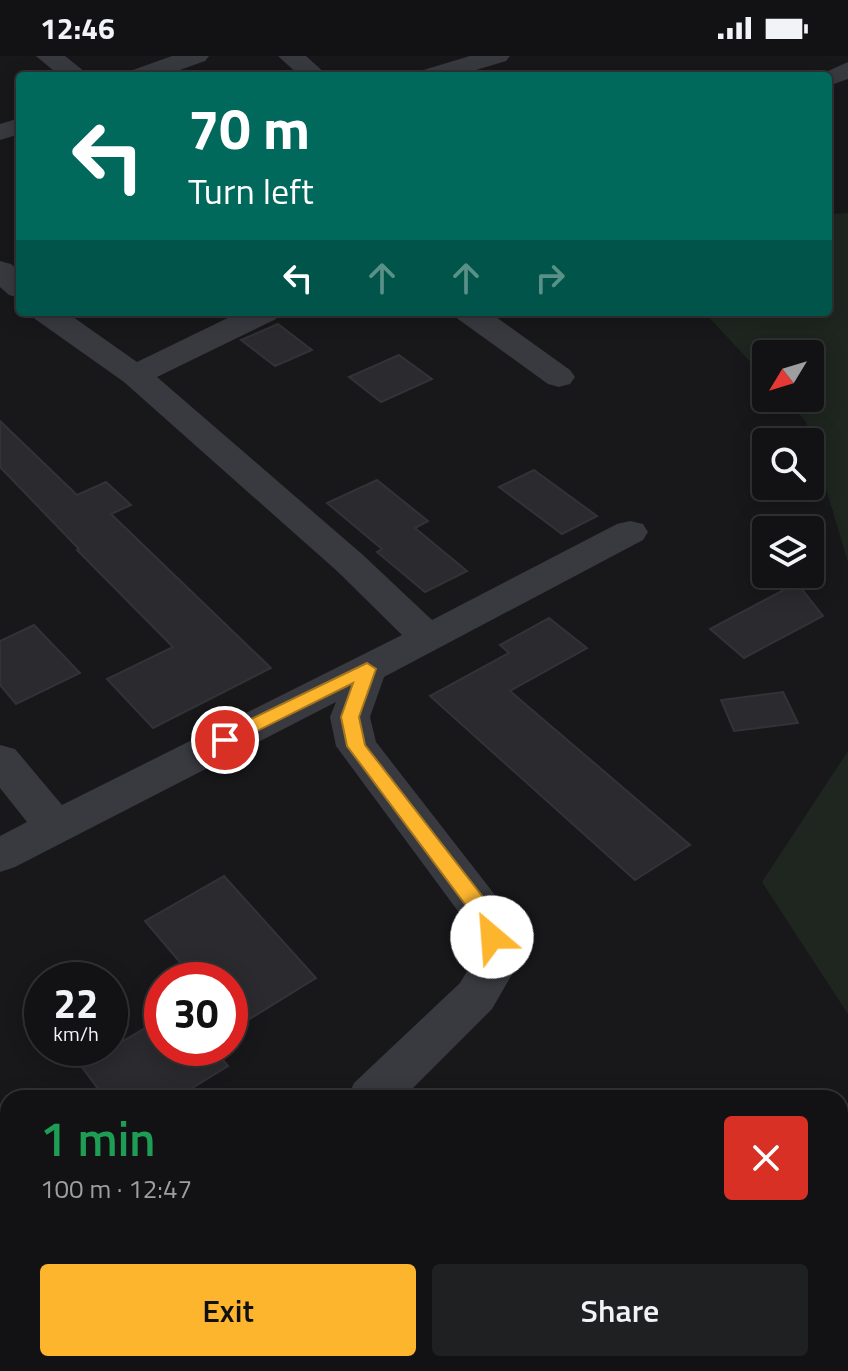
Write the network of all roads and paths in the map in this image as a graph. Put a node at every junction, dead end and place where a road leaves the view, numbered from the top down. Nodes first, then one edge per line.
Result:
1 (49, 56) edge
2 (196, 56) edge
3 (291, 56) edge
4 (497, 56) edge
5 (71, 72) edge
6 (150, 72) edge
7 (310, 72) edge
8 (443, 72) edge
9 (0, 270) edge
10 (16, 285) edge
11 (52, 316) edge
12 (257, 316) edge
13 (475, 316) edge
14 (135, 375) junction
15 (559, 377) dead end
16 (630, 532) dead end
17 (428, 638) junction
18 (367, 669) junction
19 (0, 760) edge
20 (54, 825) junction
21 (0, 855) edge
22 (379, 1090) edge

1 - 5 street
2 - 6 street
3 - 7 street
4 - 8 street
9 - 10 street
11 - 14 street
12 - 14 street
13 - 15 street
14 - 17 street
16 - 17 street
17 - 18 street
18 - 20 street
18 - 22 street
19 - 20 street
20 - 21 street

